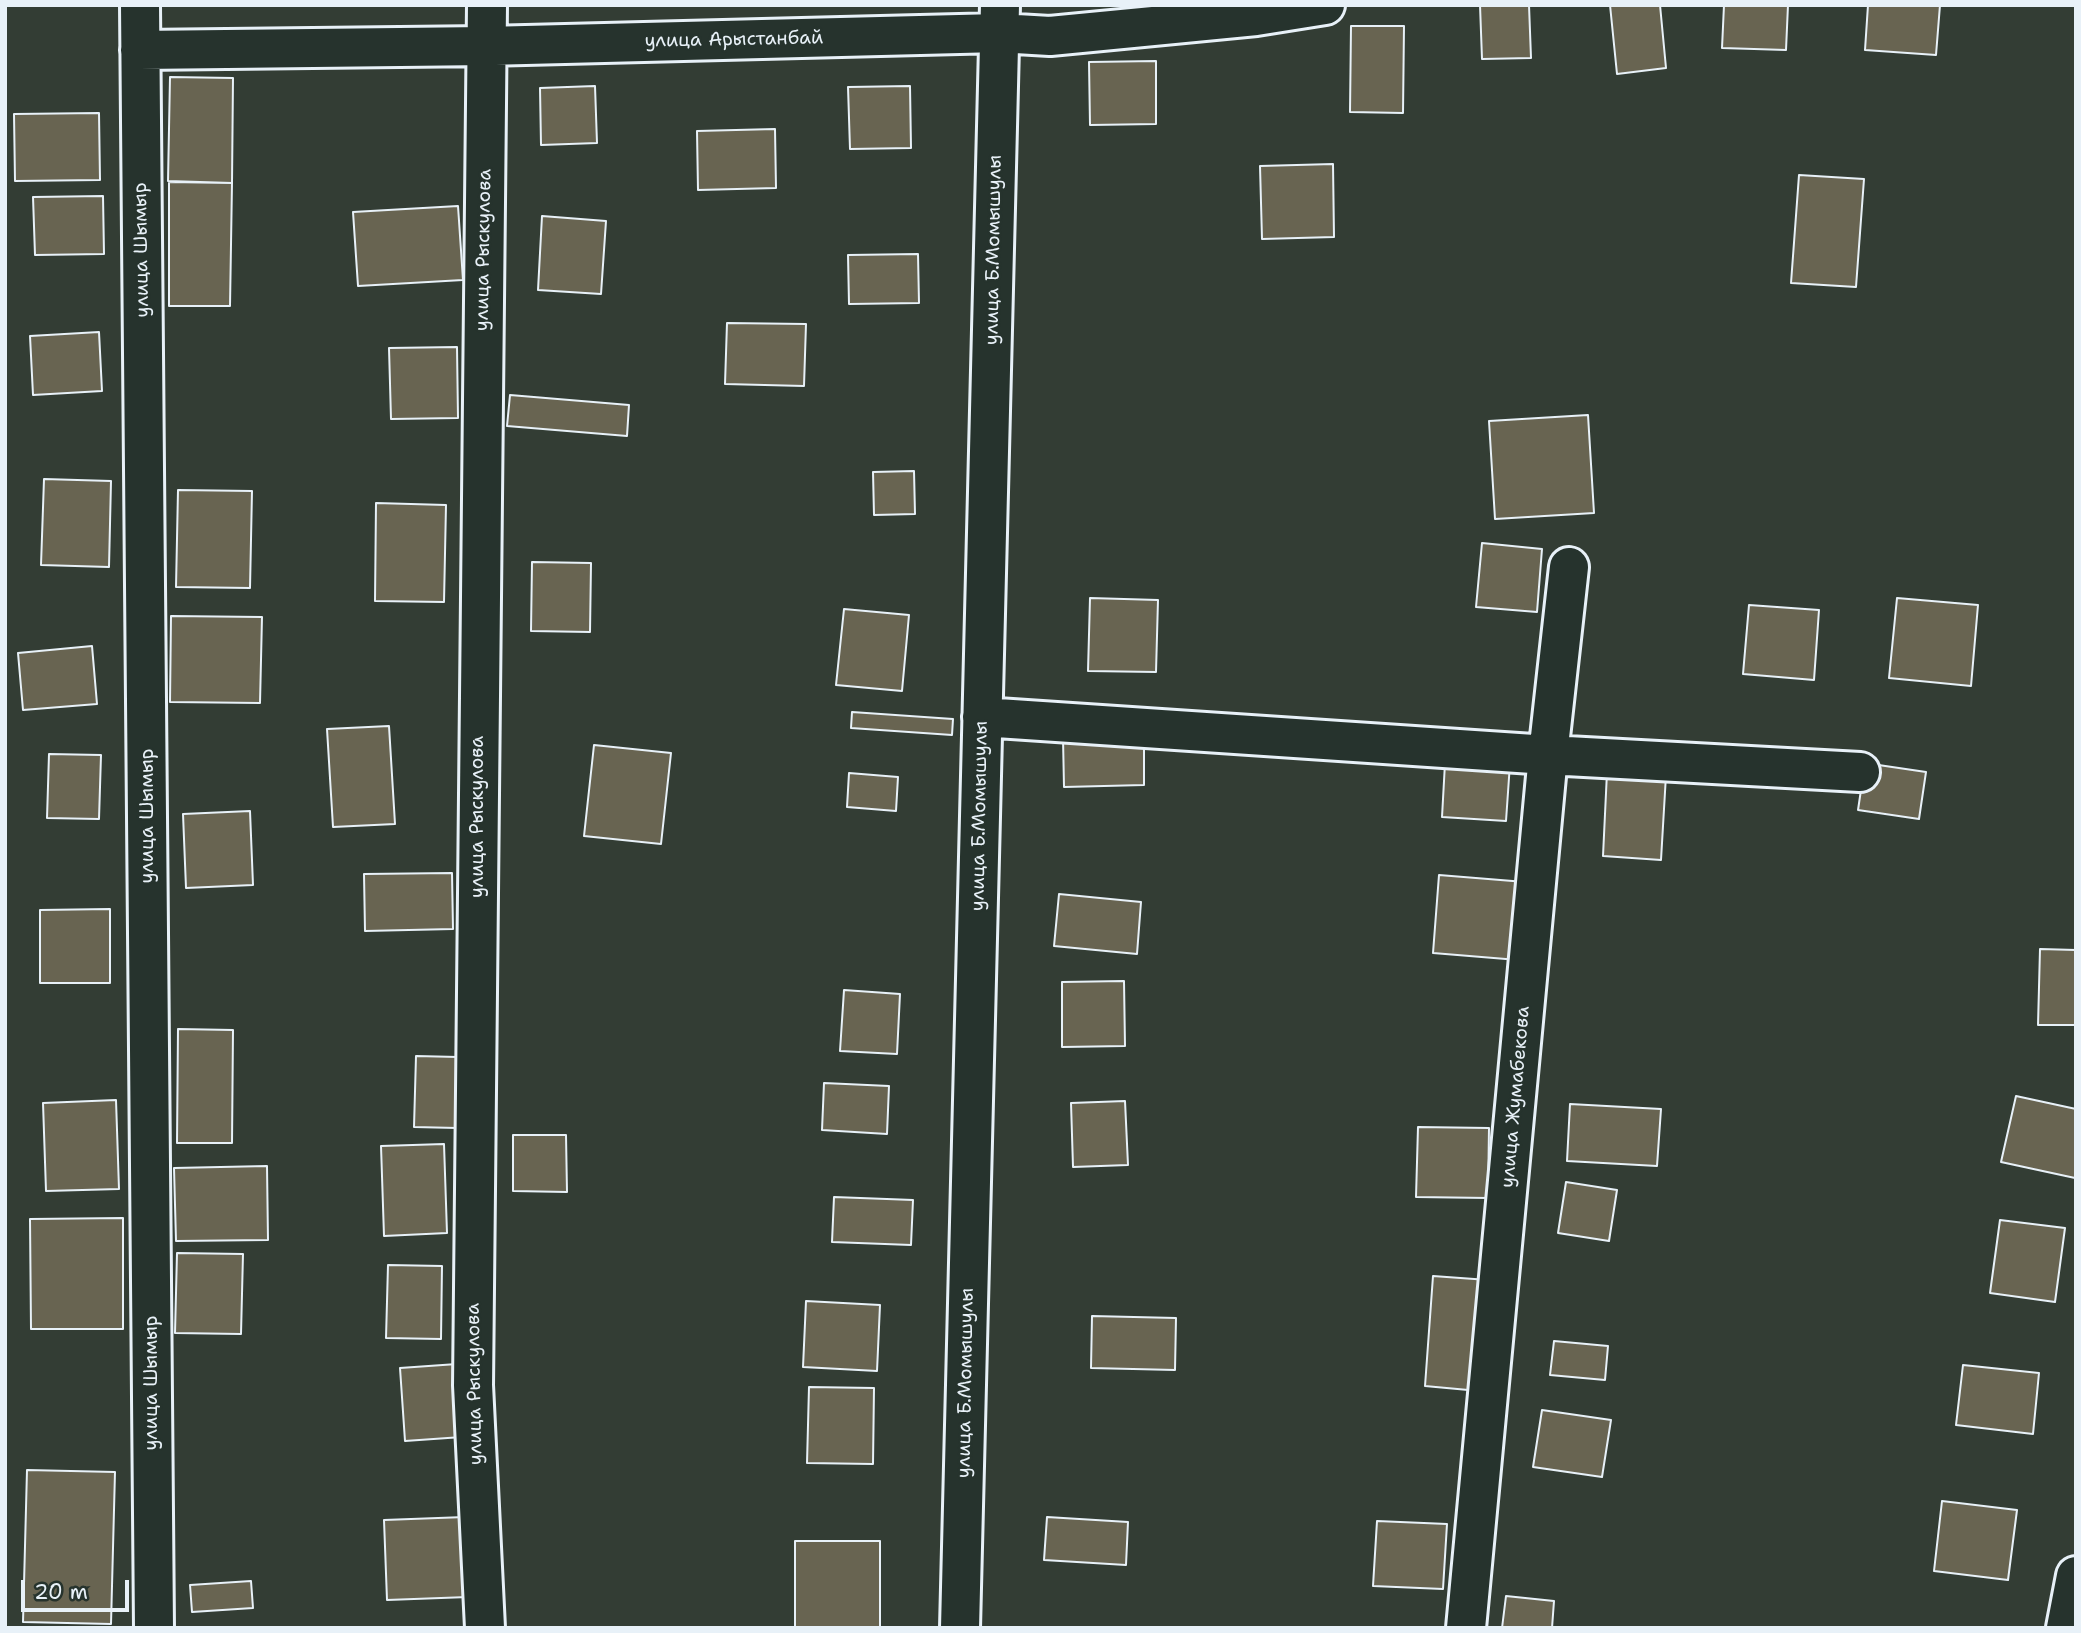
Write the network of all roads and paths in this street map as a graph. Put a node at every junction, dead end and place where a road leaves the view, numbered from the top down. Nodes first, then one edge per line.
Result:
1 (140, 5) edge
2 (487, 5) edge
3 (1325, 5) edge
4 (999, 19) edge
5 (486, 46) junction
6 (140, 50) junction
7 (1569, 567) dead end
8 (982, 717) junction
9 (1548, 755) junction
10 (1860, 772) dead end
11 (2076, 1576) edge
12 (154, 1628) edge
13 (485, 1628) edge
14 (960, 1628) edge
15 (1466, 1628) edge
16 (2066, 1628) edge

1 - 6 street, улица Шымыр
2 - 5 street, улица Рыскулова
3 - 4 street, улица Арыстанбай
4 - 5 street, улица Арыстанбай
4 - 8 street, улица Б.Момышулы
5 - 6 street, улица Арыстанбай
5 - 13 street, улица Рыскулова
6 - 12 street, улица Шымыр
7 - 9 street, улица Жумабекова
8 - 9 street
8 - 14 street, улица Б.Момышулы
9 - 10 street
9 - 15 street, улица Жумабекова
11 - 16 street

